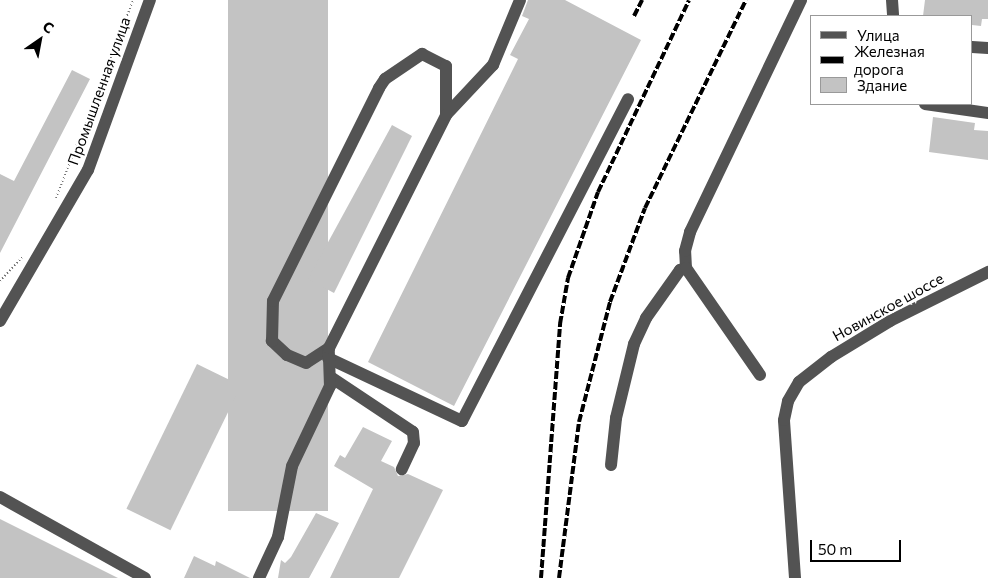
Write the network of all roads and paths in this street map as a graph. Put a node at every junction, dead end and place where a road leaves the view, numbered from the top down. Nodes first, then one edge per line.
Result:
1 (133, 0) edge
2 (150, 0) edge
3 (520, 0) edge
4 (801, 0) edge
5 (892, 0) edge
6 (893, 15) edge
7 (973, 47) edge
8 (988, 48) edge
9 (628, 99) dead end
10 (931, 105) edge
11 (988, 113) edge
12 (446, 115) junction
13 (53, 207) dead end
14 (27, 256) dead end
15 (686, 268) junction
16 (988, 272) edge
17 (0, 281) edge
18 (0, 321) edge
19 (328, 353) junction
20 (760, 374) dead end
21 (332, 378) junction
22 (611, 465) dead end
23 (402, 469) dead end
24 (0, 497) edge
25 (146, 578) edge
26 (259, 578) edge
27 (795, 578) edge

1 - 13 path
2 - 18 street, Промышленная улица
3 - 12 street
4 - 15 street
5 - 6 street
7 - 8 street
9 - 19 street
10 - 11 street
12 - 19 street
12 - 19 street
14 - 17 path
15 - 20 street
15 - 22 street
16 - 27 street, Новинское шоссе
19 - 21 street
21 - 23 street
21 - 26 street
24 - 25 street

